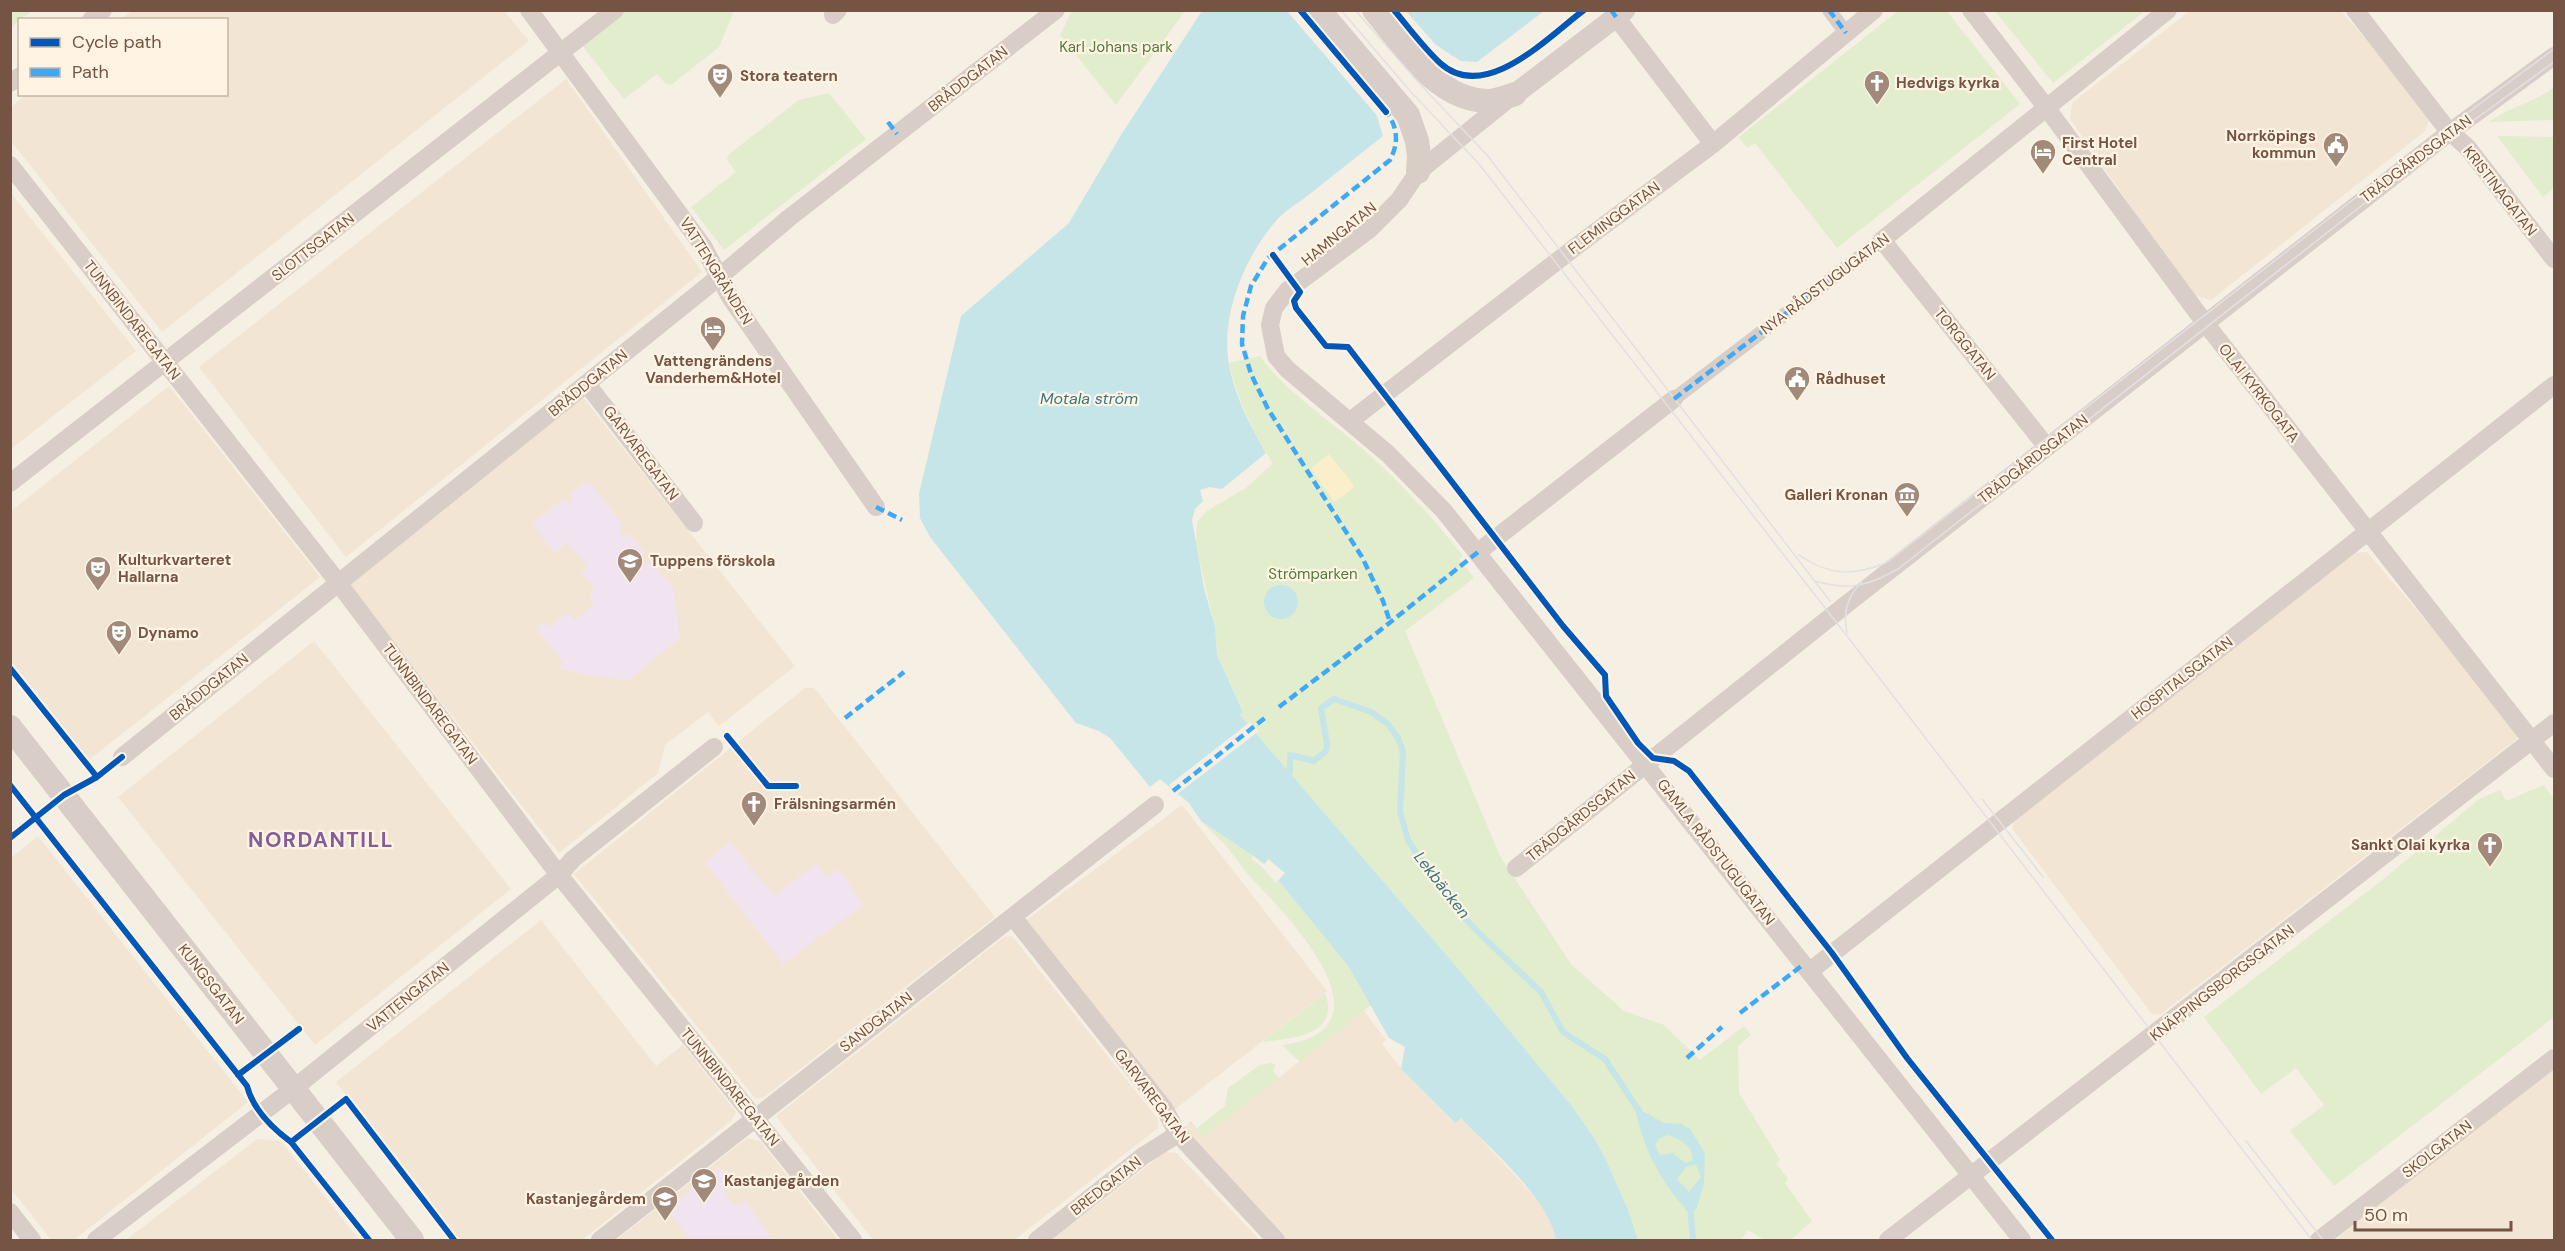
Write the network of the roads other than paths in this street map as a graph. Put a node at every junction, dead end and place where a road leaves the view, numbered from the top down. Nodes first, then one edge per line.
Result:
1 (529, 10) edge
2 (615, 10) edge
3 (1056, 10) edge
4 (1319, 10) edge
5 (1374, 10) edge
6 (1829, 10) edge
7 (1874, 10) edge
8 (1971, 10) edge
9 (2168, 10) edge
10 (2355, 10) edge
11 (1620, 14) edge
12 (1846, 33) junction
13 (561, 52) junction
14 (2554, 56) edge
15 (1515, 94) junction
16 (2046, 107) junction
17 (2450, 132) junction
18 (1713, 144) junction
19 (10, 165) edge
20 (1418, 172) junction
21 (1882, 240) junction
22 (2554, 260) edge
23 (720, 278) junction
24 (2205, 323) junction
25 (165, 363) junction
26 (587, 384) junction
27 (2554, 385) edge
28 (1674, 399) joint
29 (1350, 421) junction
30 (2047, 447) junction
31 (10, 483) edge
32 (876, 507) dead end
33 (694, 523) dead end
34 (2367, 532) junction
35 (1478, 552) junction
36 (338, 584) junction
37 (2554, 723) edge
38 (10, 727) edge
39 (2532, 740) junction
40 (714, 747) dead end
41 (122, 757) dead end
42 (1645, 764) junction
43 (2554, 769) edge
44 (1155, 805) dead end
45 (1516, 868) dead end
46 (559, 875) junction
47 (1013, 917) junction
48 (1810, 971) junction
49 (2554, 1058) edge
50 (293, 1089) junction
51 (754, 1118) junction
52 (1178, 1134) junction
53 (1973, 1176) junction
54 (10, 1212) edge
55 (1041, 1239) edge
56 (32, 1240) edge
57 (96, 1240) edge
58 (412, 1240) edge
59 (600, 1240) edge
60 (853, 1240) edge
61 (1276, 1240) edge
62 (1888, 1240) edge
63 (2022, 1240) edge
64 (2319, 1240) edge

1 - 13 street, VATTENGRÄNDEN
2 - 13 street, SLOTTSGATAN
3 - 23 street, BRÅDDGATAN
4 - 20 main road
5 - 15 main road
6 - 12 street
7 - 12 street, FLEMINGGATAN
8 - 16 street, OLAI KYRKOGATA
9 - 16 street, NYA RÅDSTUGUGATAN
10 - 17 street, KRISTINAGATAN
11 - 15 street, HAMNGATAN
11 - 18 street
12 - 18 street, FLEMINGGATAN
13 - 23 street, VATTENGRÄNDEN
13 - 25 street, SLOTTSGATAN
14 - 17 street, TRÄDGÅRDSGATAN
15 - 20 street, HAMNGATAN
16 - 21 street, NYA RÅDSTUGUGATAN
16 - 24 street, OLAI KYRKOGATA
17 - 22 street, KRISTINAGATAN
17 - 24 street, TRÄDGÅRDSGATAN
18 - 29 street, FLEMINGGATAN
19 - 25 street, TUNNBINDAREGATAN
20 - 29 street, HAMNGATAN
21 - 28 street, NYA RÅDSTUGUGATAN
21 - 30 street, TORGGATAN
23 - 26 street, BRÅDDGATAN
23 - 32 street, VATTENGRÄNDEN
24 - 30 street, TRÄDGÅRDSGATAN
24 - 34 street, OLAI KYRKOGATA
25 - 31 street, SLOTTSGATAN
25 - 36 street, TUNNBINDAREGATAN
26 - 33 street, GARVAREGATAN
26 - 36 street, BRÅDDGATAN
27 - 34 street, HOSPITALSGATAN
28 - 35 street, NYA RÅDSTUGUGATAN
29 - 35 street, GAMLA RÅDSTUGUGATAN
30 - 42 street, TRÄDGÅRDSGATAN
34 - 39 street, OLAI KYRKOGATA
34 - 48 street, HOSPITALSGATAN
35 - 42 street, GAMLA RÅDSTUGUGATAN
36 - 41 street, BRÅDDGATAN
36 - 46 street, TUNNBINDAREGATAN
37 - 39 street, KNÄPPINGSBORGSGATAN
38 - 50 main road, KUNGSGATAN
39 - 43 street, OLAI KYRKOGATA
39 - 53 street, KNÄPPINGSBORGSGATAN
40 - 46 street, VATTENGATAN
42 - 45 street, TRÄDGÅRDSGATAN
42 - 48 street, GAMLA RÅDSTUGUGATAN
44 - 47 street, SANDGATAN
46 - 50 street, VATTENGATAN
46 - 51 street, TUNNBINDAREGATAN
47 - 51 street, SANDGATAN
47 - 52 street, GARVAREGATAN
48 - 53 street, GAMLA RÅDSTUGUGATAN
49 - 64 street, SKOLGATAN
50 - 57 street, VATTENGATAN
50 - 58 main road, KUNGSGATAN
51 - 59 street, SANDGATAN
51 - 60 street, TUNNBINDAREGATAN
52 - 55 street, BREDGATAN
52 - 61 street, GARVAREGATAN
53 - 62 street, KNÄPPINGSBORGSGATAN
53 - 63 street, GAMLA RÅDSTUGUGATAN
54 - 56 street

